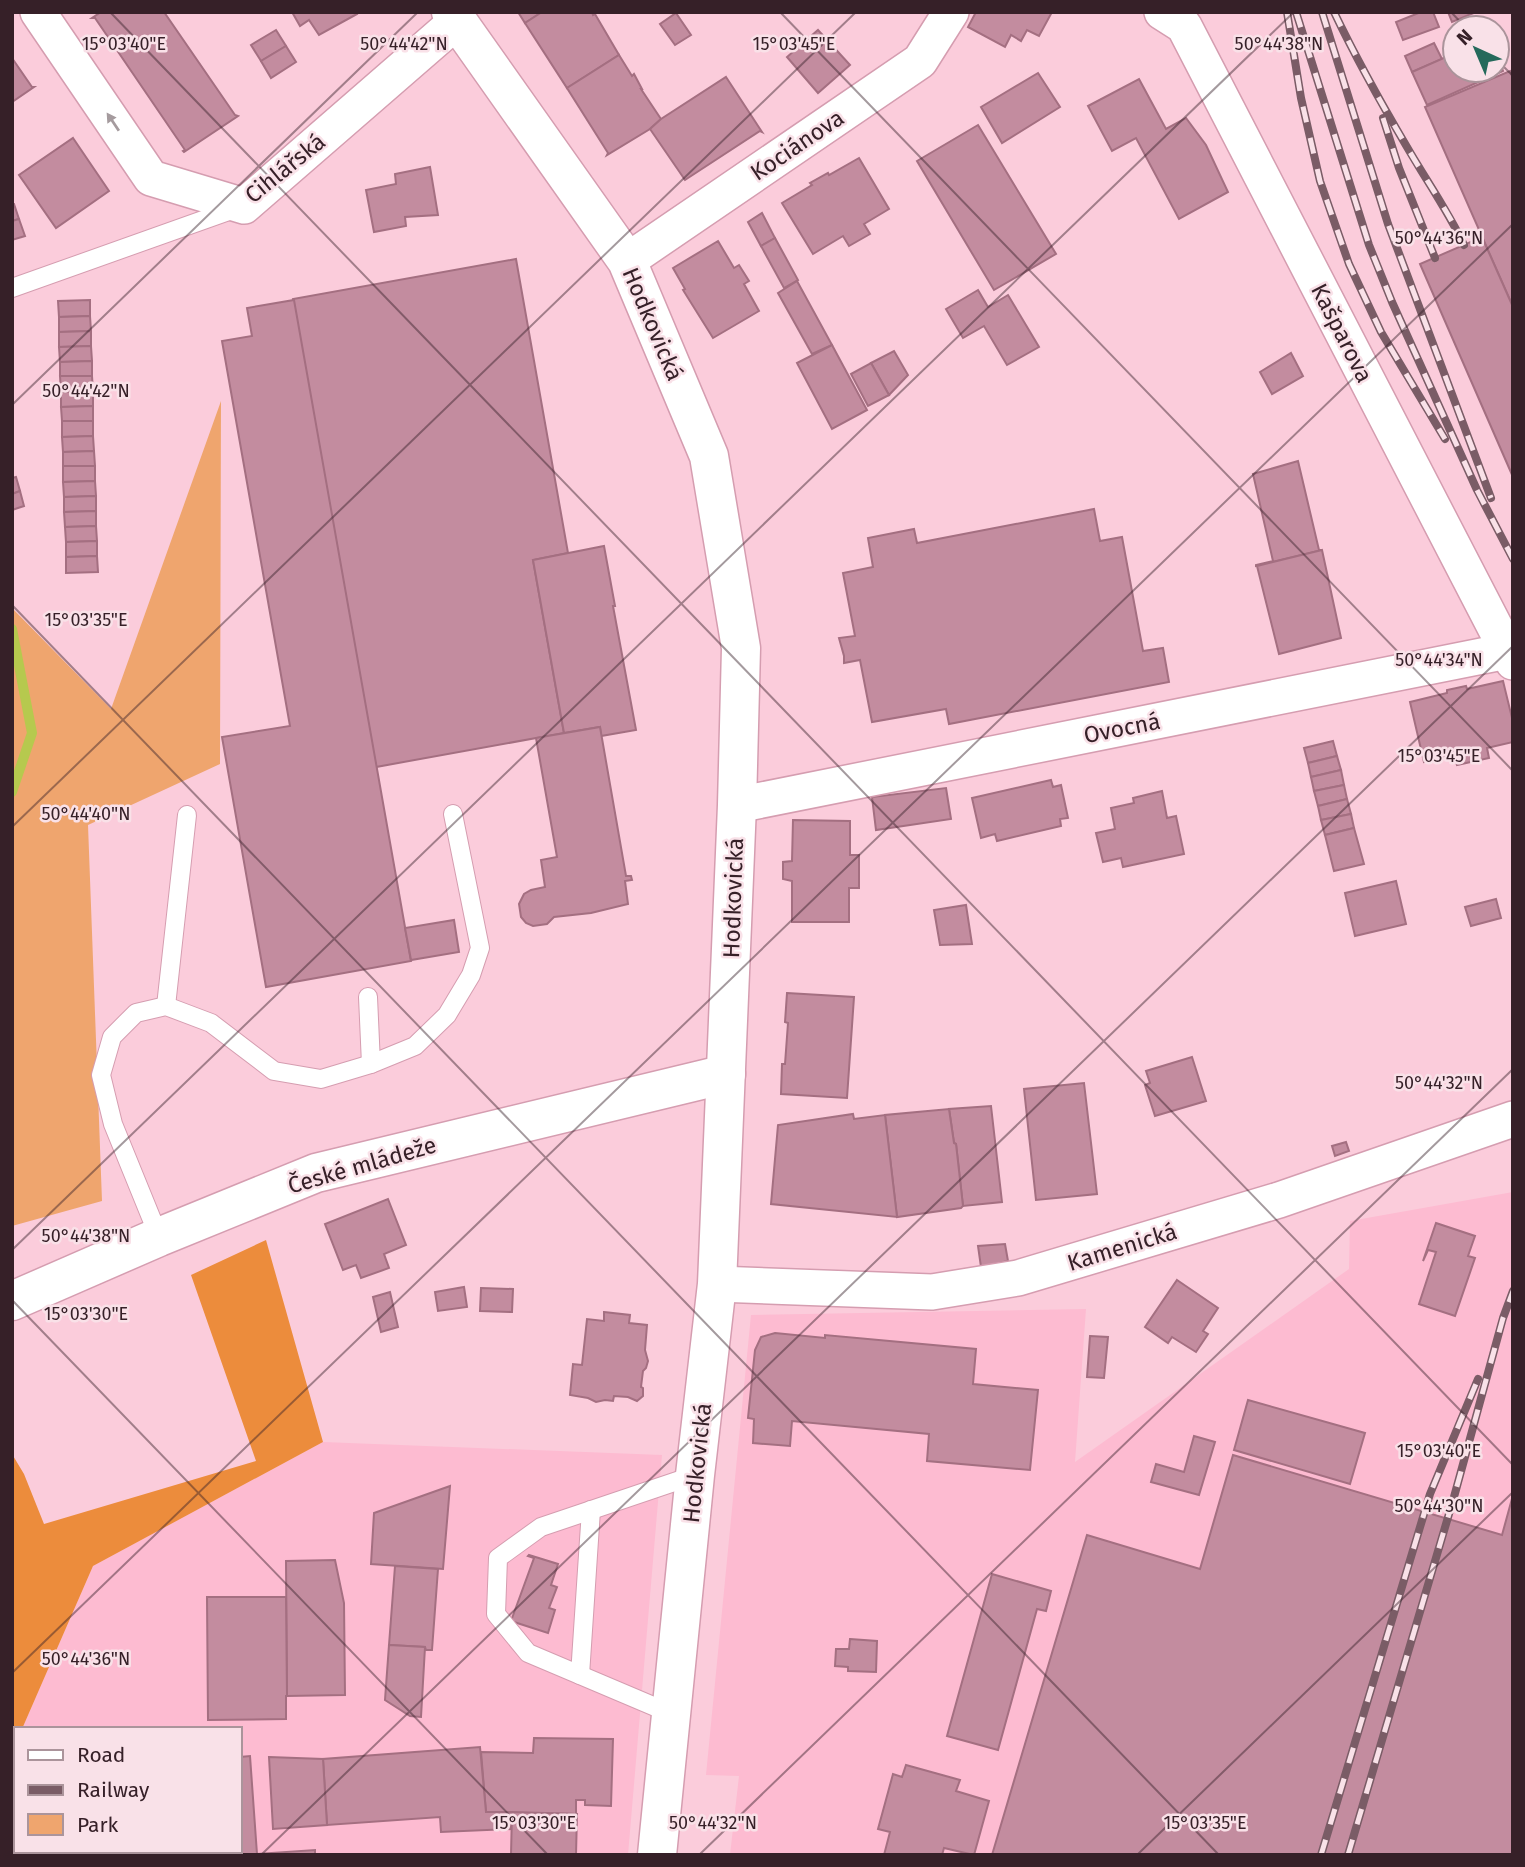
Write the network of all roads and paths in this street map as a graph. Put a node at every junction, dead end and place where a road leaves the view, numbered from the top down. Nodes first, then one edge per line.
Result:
1 (37, 12) edge
2 (951, 12) edge
3 (1162, 12) edge
4 (454, 17) edge
5 (244, 206) junction
6 (627, 261) junction
7 (12, 288) edge
8 (1510, 656) edge
9 (737, 804) junction
10 (453, 814) dead end
11 (187, 815) dead end
12 (368, 996) dead end
13 (166, 1006) junction
14 (371, 1064) junction
15 (726, 1074) junction
16 (1513, 1119) edge
17 (159, 1237) junction
18 (717, 1284) junction
19 (12, 1301) edge
20 (695, 1475) junction
21 (592, 1510) junction
22 (580, 1675) junction
23 (672, 1714) junction
24 (657, 1855) edge

5 -> 1 street, Cihlářská
2 - 6 street, Kociánova
3 - 8 street, Kašparova
4 - 5 street, Cihlářská
4 - 6 street, Hodkovická
5 - 7 lane
6 - 9 street, Hodkovická
8 - 9 street, Ovocná
9 - 15 street, Hodkovická
10 - 14 lane
11 - 13 lane
12 - 14 lane
13 - 14 lane
13 - 17 lane
15 - 17 street, České mládeže
15 - 18 street, Hodkovická
16 - 18 street, Kamenická
17 - 19 street, České mládeže
18 - 20 street, Hodkovická
20 - 21 lane
20 - 23 street, Hodkovická
21 - 22 lane
21 - 22 lane
22 - 23 lane
23 - 24 street, Hodkovická

